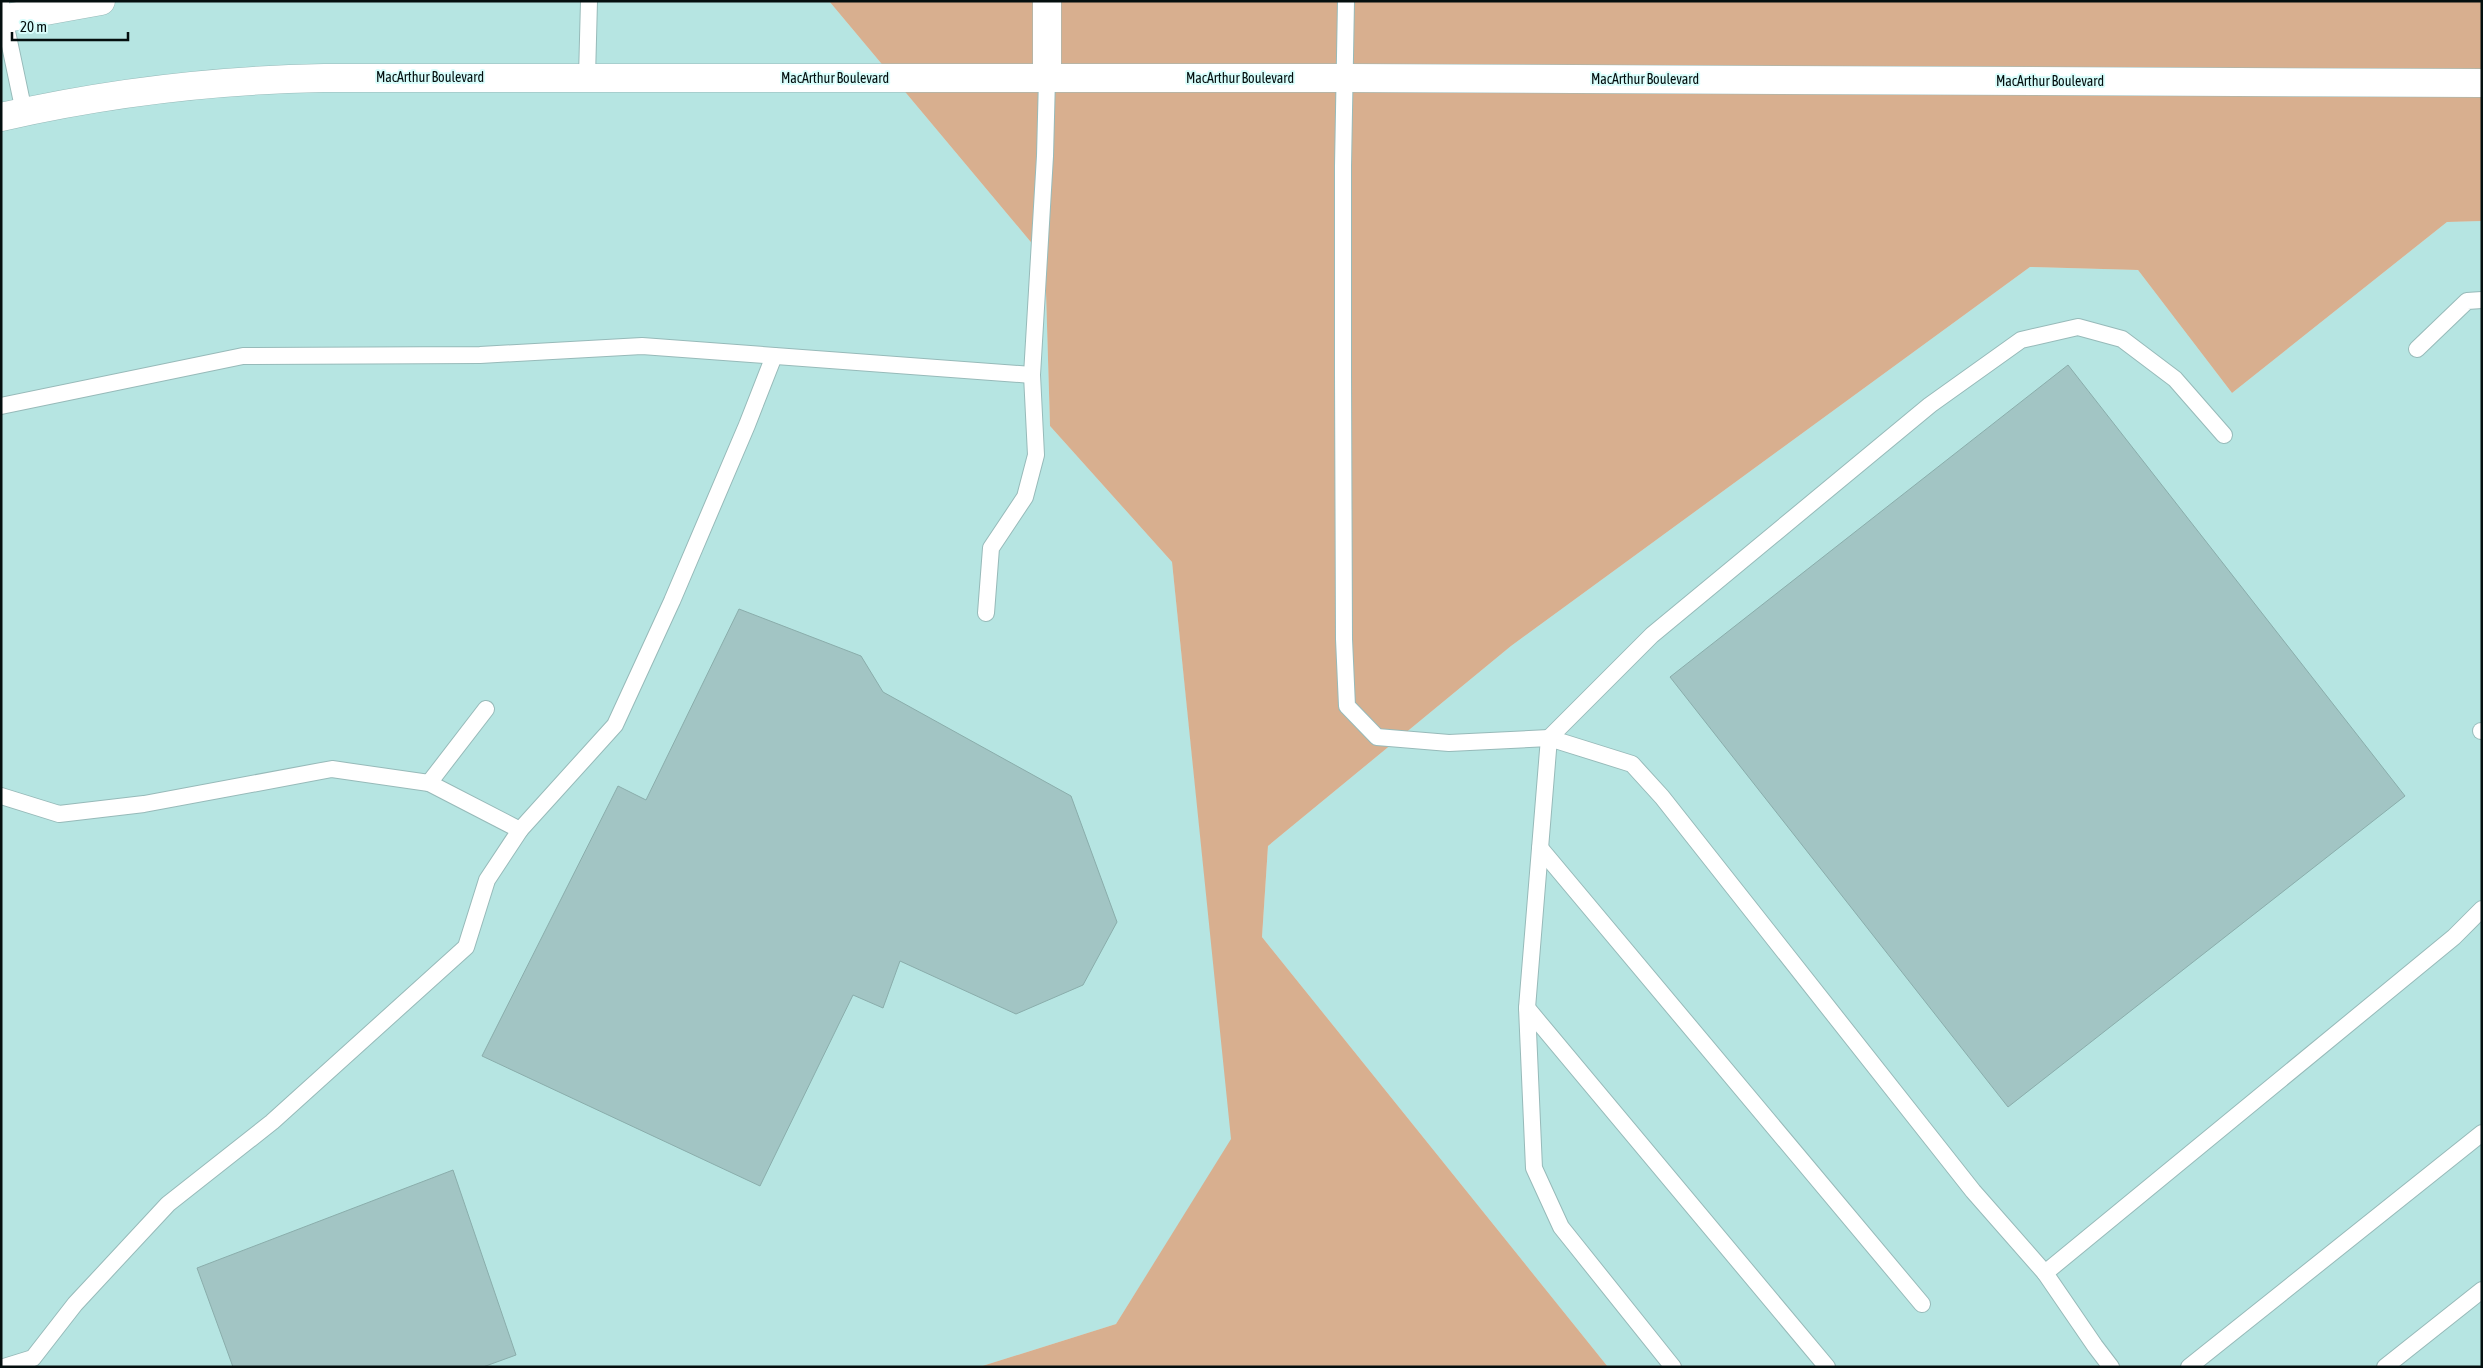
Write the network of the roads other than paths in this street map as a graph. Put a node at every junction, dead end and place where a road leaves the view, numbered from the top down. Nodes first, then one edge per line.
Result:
1 (101, 1) edge
2 (589, 1) edge
3 (1047, 1) edge
4 (1346, 1) edge
5 (2, 13) edge
6 (587, 77) junction
7 (1047, 78) junction
8 (1346, 78) junction
9 (2482, 83) edge
10 (13, 115) edge
11 (2482, 300) edge
12 (2417, 349) dead end
13 (774, 356) junction
14 (1032, 375) junction
15 (1, 406) edge
16 (2224, 435) dead end
17 (986, 613) dead end
18 (486, 708) dead end
19 (1549, 738) junction
20 (429, 783) junction
21 (1, 796) edge
22 (520, 830) junction
23 (1540, 848) junction
24 (2482, 909) edge
25 (1527, 1008) junction
26 (2482, 1133) edge
27 (2045, 1272) junction
28 (2482, 1290) edge
29 (1922, 1304) dead end
30 (4, 1367) edge
31 (1673, 1367) edge
32 (1827, 1367) edge
33 (2111, 1367) edge
34 (2189, 1367) edge
35 (2385, 1367) edge

1 - 5 main road
2 - 6 lane
3 - 7 main road
4 - 8 lane
5 - 10 lane
6 - 7 main road, MacArthur Boulevard
6 - 10 main road, MacArthur Boulevard
7 - 8 main road, MacArthur Boulevard
7 - 14 lane
8 - 9 main road, MacArthur Boulevard
8 - 19 lane
11 - 12 lane
13 - 14 lane
13 - 15 lane
13 - 22 lane
14 - 17 lane
16 - 19 lane
18 - 20 lane
19 - 23 lane
19 - 27 lane
20 - 21 lane
20 - 22 lane
22 - 30 lane
23 - 25 lane
23 - 29 lane
24 - 27 lane
25 - 31 lane
25 - 32 lane
26 - 34 lane
27 - 33 lane
28 - 35 lane

